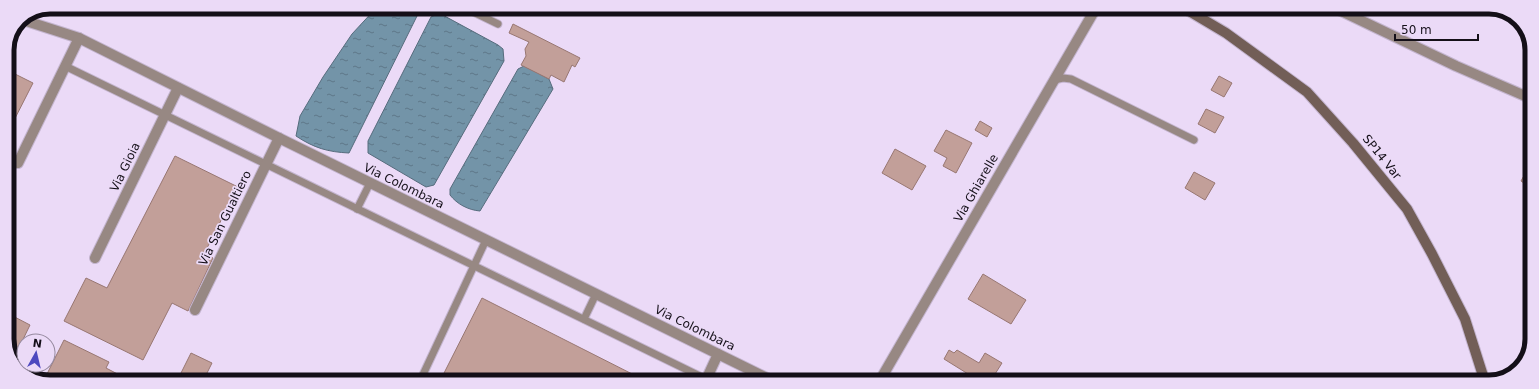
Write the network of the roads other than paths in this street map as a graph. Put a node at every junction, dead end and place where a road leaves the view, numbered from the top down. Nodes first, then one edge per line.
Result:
1 (477, 14) edge
2 (1092, 14) edge
3 (1194, 14) edge
4 (1348, 14) edge
5 (28, 22) edge
6 (498, 24) dead end
7 (80, 38) junction
8 (65, 66) junction
9 (1054, 80) junction
10 (178, 88) junction
11 (1525, 96) edge
12 (165, 115) junction
13 (279, 138) junction
14 (1194, 140) dead end
15 (18, 163) dead end
16 (266, 164) junction
17 (370, 183) junction
18 (357, 209) junction
19 (486, 240) junction
20 (95, 258) dead end
21 (474, 266) junction
22 (596, 294) junction
23 (195, 310) dead end
24 (584, 319) junction
25 (718, 354) junction
26 (423, 375) edge
27 (698, 375) edge
28 (710, 375) edge
29 (761, 375) edge
30 (883, 375) edge
31 (1483, 375) edge

1 - 6 lane
2 - 9 street, Via Ghiarelle
3 - 31 main road, SP14 Var
4 - 11 street
5 - 7 street, Via Colombara
7 - 8 street
7 - 10 street, Via Colombara
8 - 12 lane
8 - 15 street
9 - 14 lane
9 - 30 street, Via Ghiarelle
10 - 12 street, Via Gioia
10 - 13 street, Via Colombara
12 - 16 lane
12 - 20 street, Via Gioia
13 - 16 street, Via San Gualtiero
13 - 17 street, Via Colombara
16 - 18 lane
16 - 23 street, Via San Gualtiero
17 - 18 lane
17 - 19 street, Via Colombara
18 - 21 lane
19 - 21 lane
19 - 22 street, Via Colombara
21 - 24 lane
21 - 26 lane
22 - 24 lane
22 - 25 street, Via Colombara
24 - 27 lane
25 - 28 street
25 - 29 street, Via Colombara

